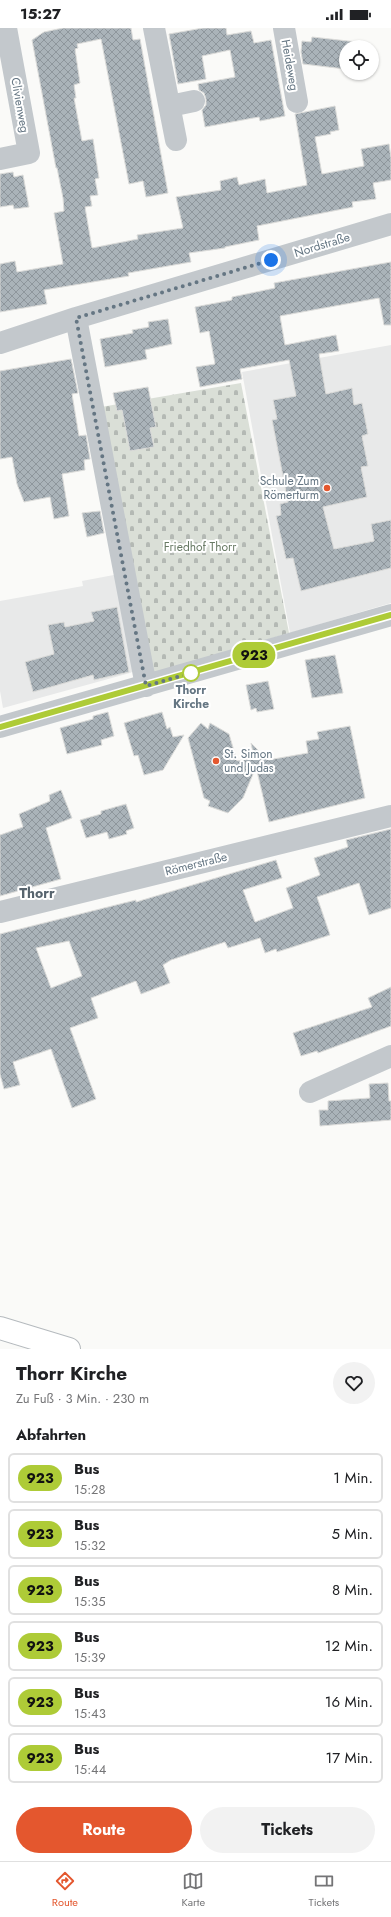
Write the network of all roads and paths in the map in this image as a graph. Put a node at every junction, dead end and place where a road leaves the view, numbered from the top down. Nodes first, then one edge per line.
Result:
1 (6, 28) edge
2 (154, 28) edge
3 (284, 28) edge
4 (194, 100) dead end
5 (297, 102) dead end
6 (170, 106) junction
7 (176, 140) dead end
8 (0, 158) edge
9 (391, 224) edge
10 (76, 318) junction
11 (0, 343) edge
12 (391, 616) edge
13 (146, 686) junction
14 (0, 727) edge
15 (391, 816) edge
16 (0, 912) edge
17 (391, 1056) edge
18 (310, 1092) dead end
19 (0, 1328) edge
20 (69, 1349) edge

1 - 8 street, Clivienweg
2 - 6 street
3 - 5 street, Heideweg
4 - 6 street
6 - 7 street
9 - 10 street, Nordstraße
10 - 11 street, Nordstraße
10 - 13 street
12 - 13 street
13 - 14 street
15 - 16 street, Römerstraße
17 - 18 street
19 - 20 main road

